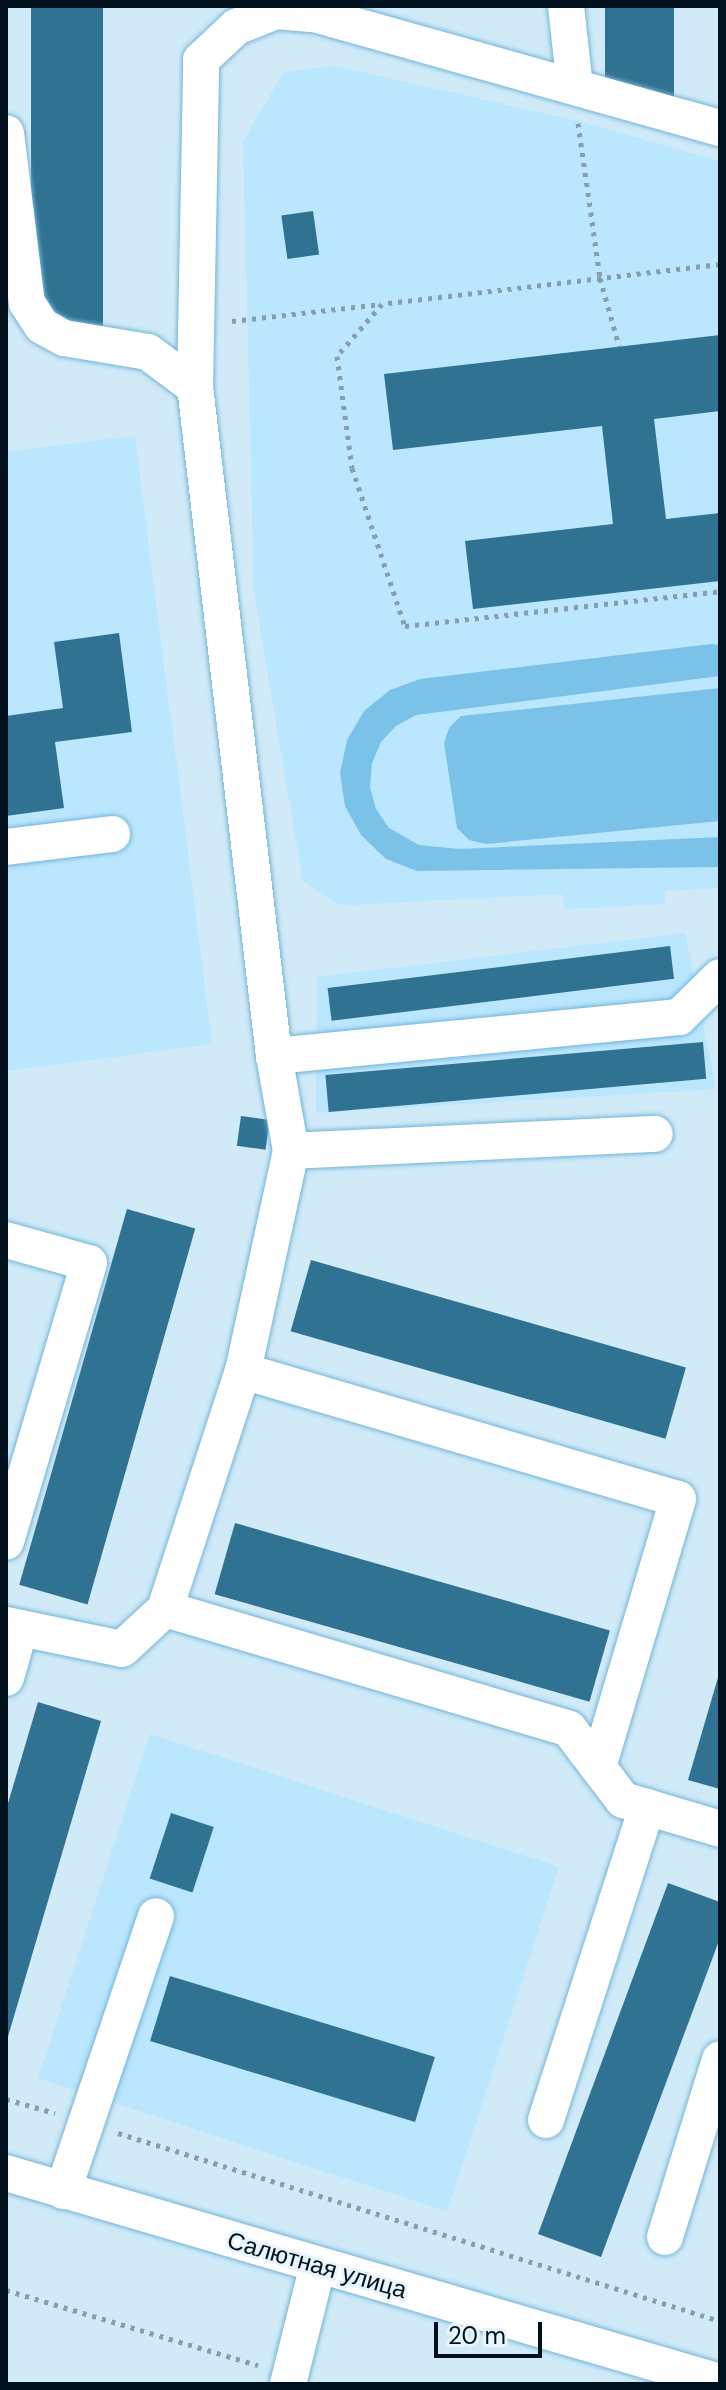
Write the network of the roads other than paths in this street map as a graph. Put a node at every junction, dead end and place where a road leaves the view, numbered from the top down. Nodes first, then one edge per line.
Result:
1 (566, 6) edge
2 (313, 10) edge
3 (575, 87) junction
4 (720, 128) edge
5 (6, 133) edge
6 (195, 387) junction
7 (112, 834) dead end
8 (6, 847) edge
9 (720, 977) edge
10 (274, 1056) junction
11 (655, 1134) dead end
12 (291, 1151) junction
13 (6, 1240) edge
14 (243, 1371) junction
15 (6, 1542) edge
16 (165, 1609) junction
17 (13, 1626) edge
18 (6, 1678) edge
19 (598, 1767) junction
20 (647, 1807) junction
21 (720, 1829) edge
22 (156, 1916) dead end
23 (720, 2059) edge
24 (546, 2120) dead end
25 (6, 2173) edge
26 (63, 2191) junction
27 (665, 2237) dead end
28 (318, 2265) junction
29 (289, 2380) edge
30 (697, 2380) edge

1 - 3 street
2 - 3 street
2 - 6 street
3 - 4 street
5 - 6 street
6 - 10 street
7 - 8 street
9 - 10 street
10 - 12 street
11 - 12 street
12 - 14 street
13 - 15 street
14 - 16 street
14 - 19 street
16 - 17 street
16 - 19 street
17 - 18 street
19 - 20 street
20 - 21 street
20 - 24 street
22 - 26 street
23 - 27 street
25 - 26 street, Салютная улица
26 - 28 street, Салютная улица
28 - 29 street
28 - 30 street, Салютная улица

